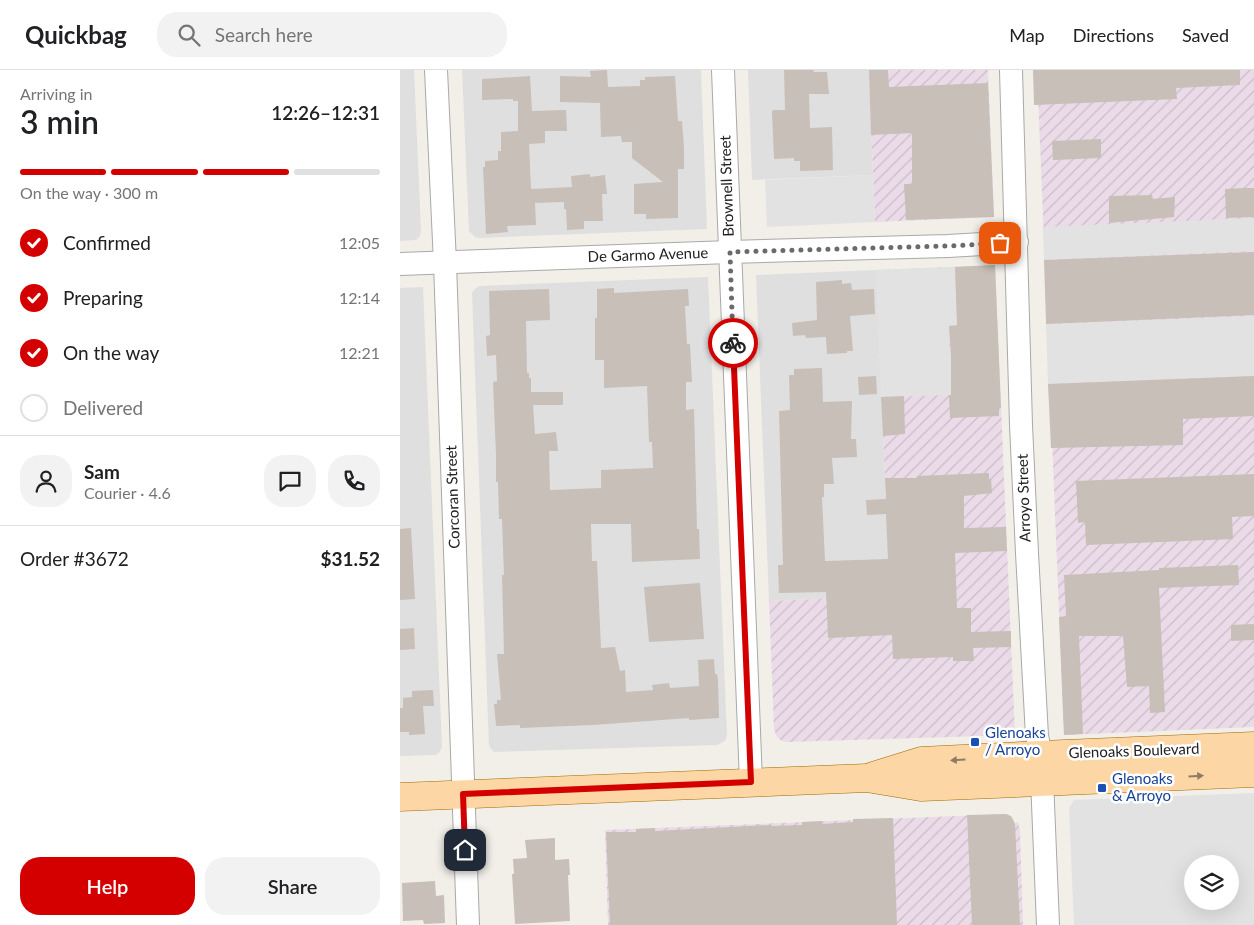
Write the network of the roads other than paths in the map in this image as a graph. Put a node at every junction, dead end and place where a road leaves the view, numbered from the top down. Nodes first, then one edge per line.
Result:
1 (436, 70) edge
2 (723, 70) edge
3 (1011, 70) edge
4 (1017, 242) junction
5 (730, 252) junction
6 (445, 263) junction
7 (400, 264) edge
8 (1254, 746) edge
9 (1041, 755) junction
10 (1254, 773) edge
11 (867, 778) junction
12 (751, 782) junction
13 (1042, 783) junction
14 (463, 794) junction
15 (400, 797) edge
16 (468, 925) edge
17 (1048, 925) edge

1 - 6 street, Corcoran Street
2 - 5 street, Brownell Street
3 - 4 street, Arroyo Street
4 - 5 street, De Garmo Avenue
4 - 9 street, Arroyo Street
5 - 6 street, De Garmo Avenue
5 - 12 street, Brownell Street
6 - 7 street, De Garmo Avenue
6 - 14 street, Corcoran Street
8 - 9 main road, Glenoaks Boulevard
9 -> 11 main road, Glenoaks Boulevard
9 - 13 street, Arroyo Street
13 -> 10 main road, Glenoaks Boulevard
11 - 12 main road, Glenoaks Boulevard
11 - 13 main road, Glenoaks Boulevard
12 - 14 main road, Glenoaks Boulevard
13 - 17 street, Arroyo Street
14 - 15 main road, Glenoaks Boulevard
14 - 16 street, Corcoran Street

